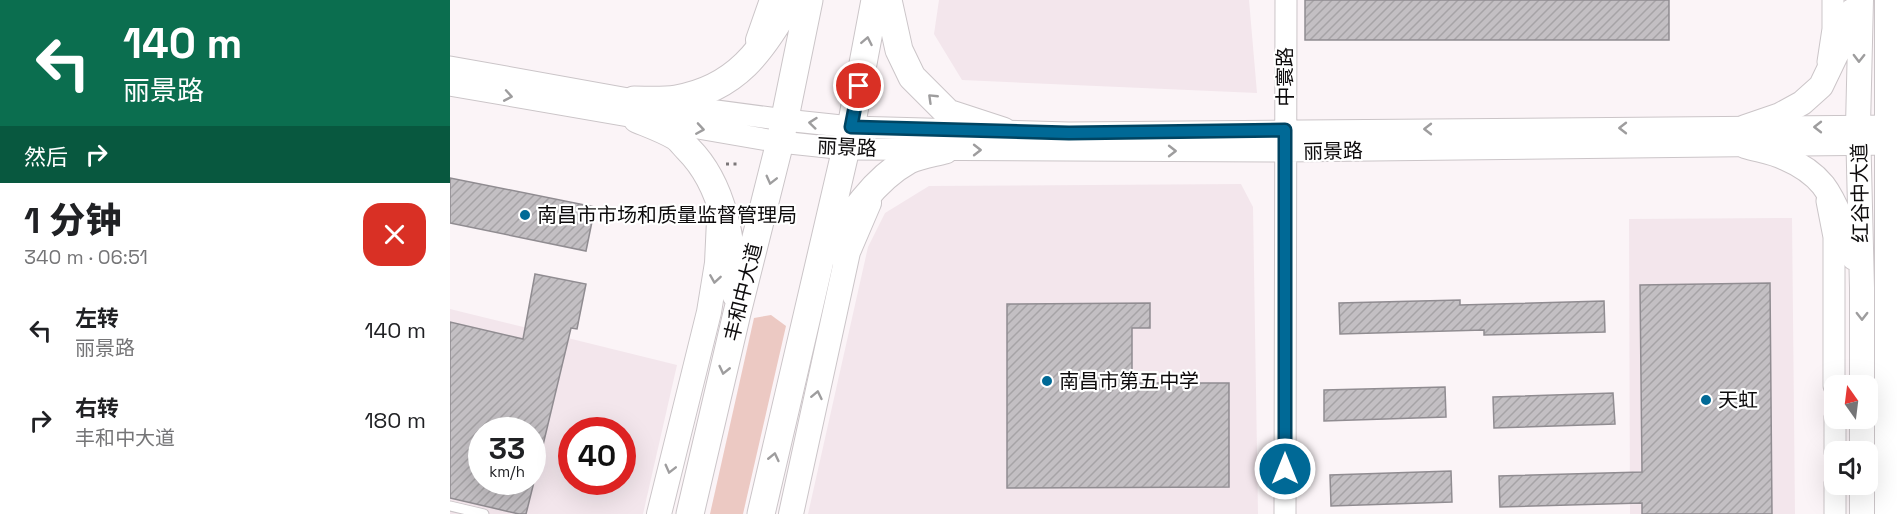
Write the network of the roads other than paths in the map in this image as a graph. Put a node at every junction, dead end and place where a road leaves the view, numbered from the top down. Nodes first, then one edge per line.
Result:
1 (772, 0) edge
2 (791, 0) edge
3 (809, 0) edge
4 (875, 0) edge
5 (888, 0) edge
6 (902, 0) edge
7 (1286, 0) edge
8 (1833, 0) edge
9 (1855, 0) edge
10 (1861, 0) edge
11 (1887, 0) edge
12 (1893, 0) edge
13 (1897, 15) edge
14 (746, 65) junction
15 (450, 67) edge
16 (912, 78) junction
17 (450, 85) edge
18 (1821, 86) junction
19 (636, 109) junction
20 (1285, 130) junction
21 (783, 131) junction
22 (1003, 131) junction
23 (1892, 135) edge
24 (1745, 136) junction
25 (1858, 136) junction
26 (848, 138) junction
27 (945, 150) junction
28 (1285, 152) junction
29 (1823, 186) junction
30 (875, 188) junction
31 (720, 200) junction
32 (1897, 253) edge
33 (817, 273) junction
34 (1862, 288) junction
35 (1887, 289) junction
36 (737, 313) junction
37 (1834, 375) edge
38 (1862, 375) edge
39 (1835, 495) edge
40 (1862, 495) edge
41 (450, 506) edge
42 (484, 514) edge
43 (659, 514) edge
44 (690, 514) edge
45 (761, 514) edge
46 (791, 514) edge
47 (1285, 514) edge
48 (1835, 514) edge
49 (1862, 514) edge
50 (1887, 514) edge

1 - 14 main road
2 - 14 main road
3 - 21 main road, 丰和中大道
26 -> 4 main road
5 - 16 main road
6 - 16 main road
7 - 20 street, 中寰路
8 - 18 street
9 - 18 main road
10 -> 25 main road, 红谷中大道
11 - 23 main road, 红谷中大道
12 - 13 main road
14 - 19 main road
15 - 19 street, 丽景路
22 -> 16 main road
17 -> 19 street, 丽景路
18 - 24 main road
19 - 21 street, 丽景路
19 - 31 main road
20 - 22 street, 丽景路
24 -> 20 street, 丽景路
20 - 28 street, 中寰路
21 - 26 street, 丽景路
21 -> 36 main road, 丰和中大道
22 - 26 street, 丽景路
23 - 25 street, 丽景路
23 - 35 main road, 红谷中大道
24 - 25 street, 丽景路
24 - 28 street, 丽景路
24 - 29 main road
25 - 34 main road, 红谷中大道
26 - 27 street, 丽景路
26 - 33 main road
27 -> 28 street, 丽景路
27 - 30 main road
28 - 47 street, 中寰路
29 - 34 main road
29 - 37 street
30 - 33 main road
46 -> 30 main road
31 - 36 main road
31 -> 43 main road
32 - 35 main road
45 -> 33 main road
34 -> 38 main road, 红谷中大道
35 - 50 main road, 红谷中大道
36 -> 44 main road, 丰和中大道
39 - 48 street
40 - 49 main road
41 - 42 lane

